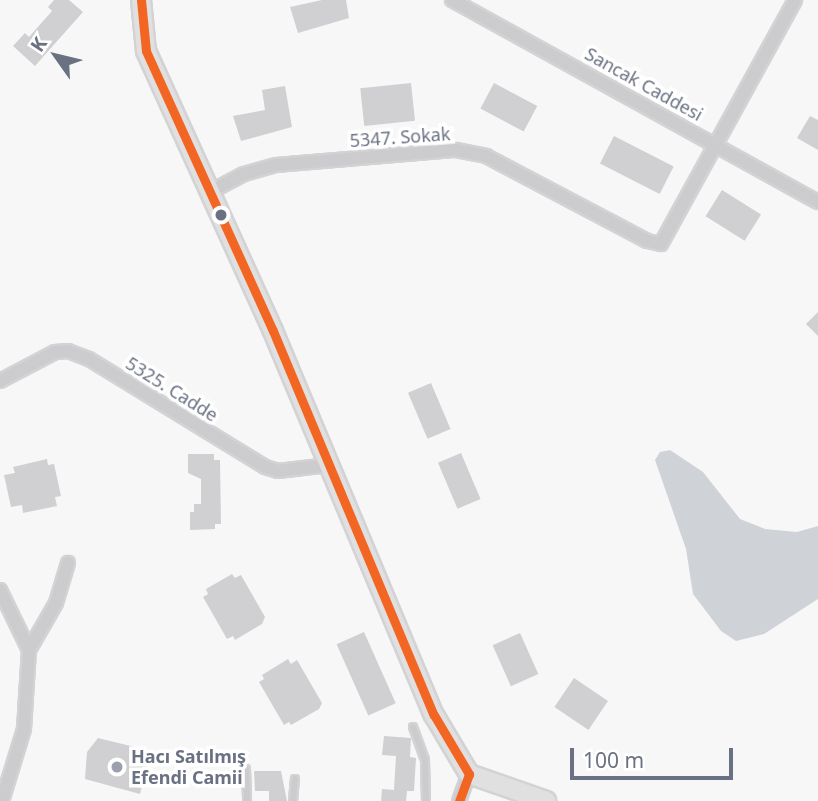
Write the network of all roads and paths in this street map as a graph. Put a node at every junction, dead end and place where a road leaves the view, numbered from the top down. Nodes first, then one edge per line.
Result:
1 (141, 0) edge
2 (452, 0) edge
3 (794, 0) edge
4 (713, 143) junction
5 (210, 192) junction
6 (818, 202) edge
7 (0, 381) edge
8 (329, 465) junction
9 (68, 563) dead end
10 (0, 590) edge
11 (29, 650) junction
12 (413, 727) dead end
13 (246, 769) dead end
14 (469, 774) junction
15 (295, 779) dead end
16 (2, 801) edge
17 (247, 801) edge
18 (293, 801) edge
19 (426, 801) edge
20 (459, 801) edge
21 (546, 801) edge

1 - 5 street
2 - 4 street, Sancak Caddesi
3 - 4 street
4 - 5 street, 5347. Sokak
4 - 6 street, Sancak Caddesi
5 - 8 street
7 - 8 street, 5325. Cadde
8 - 14 street
9 - 11 street
10 - 11 street
11 - 16 street
12 - 19 lane
13 - 17 lane
14 - 20 street
14 - 21 street
15 - 18 lane

